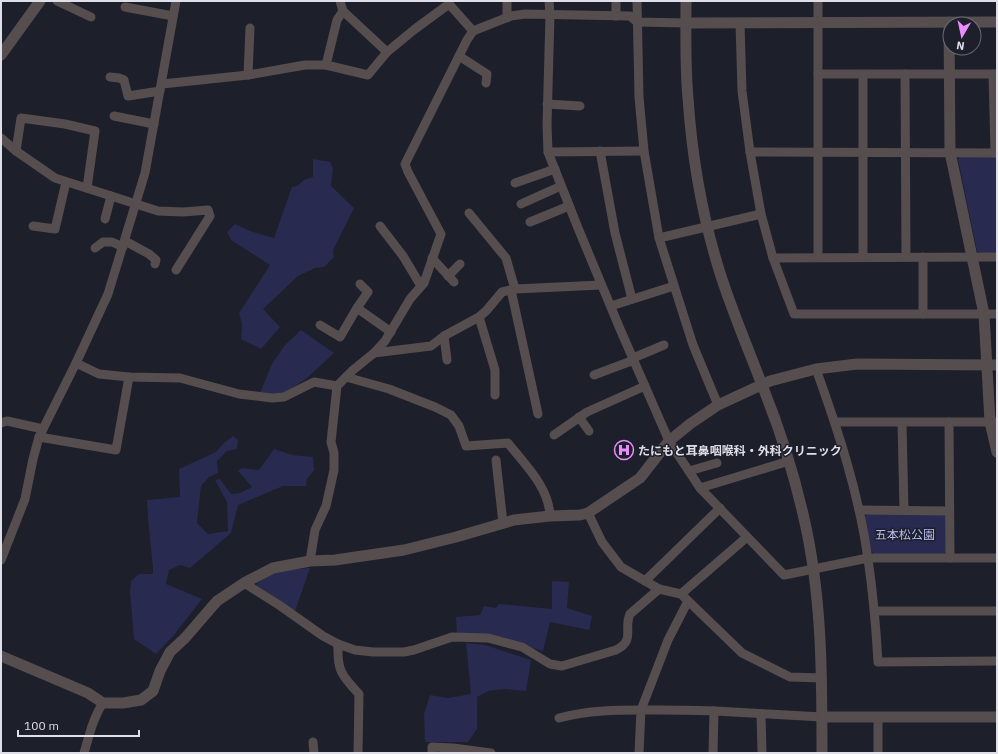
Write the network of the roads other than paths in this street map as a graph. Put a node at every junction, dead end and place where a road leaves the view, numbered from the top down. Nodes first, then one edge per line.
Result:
1 (40, 1) edge
2 (57, 1) edge
3 (176, 1) edge
4 (340, 1) edge
5 (507, 1) edge
6 (549, 1) edge
7 (616, 1) edge
8 (636, 1) edge
9 (686, 1) edge
10 (818, 1) edge
11 (125, 7) dead end
12 (343, 11) junction
13 (550, 15) junction
14 (173, 16) junction
15 (616, 16) junction
16 (91, 17) dead end
17 (507, 18) junction
18 (636, 22) junction
19 (818, 22) junction
20 (942, 22) edge
21 (982, 22) edge
22 (997, 22) edge
23 (686, 23) junction
24 (740, 23) junction
25 (250, 28) dead end
26 (473, 31) junction
27 (387, 52) junction
28 (1, 55) edge
29 (459, 56) junction
30 (950, 56) edge
31 (326, 65) junction
32 (248, 74) junction
33 (818, 74) junction
34 (905, 74) junction
35 (950, 74) junction
36 (995, 74) edge
37 (863, 75) junction
38 (110, 77) dead end
39 (486, 83) dead end
40 (161, 87) junction
41 (547, 104) junction
42 (580, 106) dead end
43 (114, 116) dead end
44 (154, 124) junction
45 (1, 138) edge
46 (16, 151) junction
47 (600, 151) junction
48 (644, 151) junction
49 (548, 152) junction
50 (750, 152) junction
51 (817, 152) junction
52 (863, 152) junction
53 (905, 152) junction
54 (950, 152) junction
55 (996, 153) edge
56 (555, 169) junction
57 (66, 182) junction
58 (515, 183) dead end
59 (561, 186) junction
60 (87, 188) junction
61 (111, 196) junction
62 (136, 204) junction
63 (521, 204) dead end
64 (569, 206) junction
65 (469, 213) dead end
66 (761, 214) junction
67 (105, 219) dead end
68 (530, 222) dead end
69 (33, 226) dead end
70 (380, 226) dead end
71 (707, 226) junction
72 (659, 238) junction
73 (124, 244) junction
74 (95, 248) dead end
75 (818, 257) junction
76 (863, 257) junction
77 (906, 257) junction
78 (922, 257) junction
79 (972, 257) junction
80 (997, 257) edge
81 (432, 258) junction
82 (773, 258) junction
83 (155, 264) dead end
84 (460, 264) dead end
85 (176, 270) dead end
86 (360, 284) dead end
87 (601, 285) junction
88 (421, 286) junction
89 (674, 286) junction
90 (513, 290) junction
91 (632, 299) junction
92 (611, 306) junction
93 (357, 308) junction
94 (923, 314) junction
95 (984, 314) junction
96 (997, 314) edge
97 (479, 317) junction
98 (320, 325) dead end
99 (391, 332) junction
100 (444, 336) junction
101 (664, 345) dead end
102 (374, 353) junction
103 (633, 359) junction
104 (447, 360) dead end
105 (76, 363) junction
106 (992, 365) edge
107 (816, 369) junction
108 (129, 376) junction
109 (594, 376) dead end
110 (346, 377) junction
111 (762, 384) junction
112 (337, 386) junction
113 (645, 386) junction
114 (495, 395) dead end
115 (718, 405) junction
116 (538, 414) dead end
117 (579, 417) junction
118 (1, 422) edge
119 (835, 422) junction
120 (949, 422) junction
121 (994, 422) edge
122 (902, 423) junction
123 (589, 431) dead end
124 (41, 433) junction
125 (554, 435) dead end
126 (669, 441) junction
127 (997, 452) edge
128 (496, 460) dead end
129 (789, 461) junction
130 (717, 463) dead end
131 (689, 471) junction
132 (700, 488) junction
133 (720, 508) junction
134 (859, 510) junction
135 (904, 510) junction
136 (949, 511) junction
137 (588, 513) junction
138 (550, 516) junction
139 (503, 523) junction
140 (747, 537) junction
141 (868, 558) junction
142 (950, 558) junction
143 (997, 558) edge
144 (1, 560) edge
145 (310, 561) junction
146 (814, 568) junction
147 (645, 581) junction
148 (244, 583) junction
149 (659, 589) junction
150 (681, 594) junction
151 (688, 600) junction
152 (875, 611) junction
153 (997, 611) edge
154 (338, 644) junction
155 (1, 656) edge
156 (997, 661) edge
157 (822, 678) junction
158 (103, 703) junction
159 (641, 710) junction
160 (714, 711) junction
161 (761, 714) junction
162 (822, 717) junction
163 (878, 717) junction
164 (997, 717) edge
165 (559, 718) dead end
166 (313, 742) dead end
167 (84, 753) edge
168 (314, 753) edge
169 (358, 753) edge
170 (432, 753) edge
171 (491, 753) edge
172 (639, 753) edge
173 (713, 753) edge
174 (762, 753) edge
175 (822, 753) edge
176 (878, 753) edge

1 - 28 street
2 - 16 street
3 - 14 street
4 - 12 street
5 - 17 street
6 - 13 street
7 - 15 street
8 - 18 street
9 - 23 street
10 - 19 street
11 - 14 street
12 - 27 street
12 - 31 street
13 - 15 street
13 - 17 street
13 - 41 street
14 - 40 street
15 - 18 street
17 - 26 street
18 - 23 street
18 - 48 street
19 - 20 street
19 - 24 street
19 - 33 street
21 - 22 street
23 - 24 street
23 - 71 street
24 - 50 street
25 - 32 street
26 - 27 street
26 - 29 street
27 - 31 street
29 - 39 street
29 - 81 street
30 - 35 street
31 - 32 street
32 - 40 street
33 - 37 street
33 - 51 street
34 - 35 street
34 - 37 street
34 - 53 street
35 - 36 street
35 - 54 street
36 - 55 street
37 - 52 street
38 - 40 street
40 - 44 street
41 - 42 street
41 - 49 street
43 - 44 street
44 - 62 street
45 - 46 street
46 - 57 street
46 - 60 street
47 - 48 street
47 - 49 street
47 - 91 street
48 - 72 street
49 - 56 street
50 - 51 street
50 - 66 street
51 - 52 street
51 - 75 street
52 - 53 street
52 - 76 street
53 - 54 street
53 - 77 street
54 - 55 street
54 - 79 street
56 - 58 street
56 - 59 street
57 - 60 street
57 - 69 street
59 - 63 street
59 - 64 street
60 - 61 street
61 - 62 street
61 - 67 street
62 - 73 street
62 - 85 street
64 - 68 street
64 - 87 street
65 - 90 street
66 - 71 street
66 - 82 street
70 - 88 street
71 - 72 street
71 - 111 street
72 - 89 street
73 - 74 street
73 - 83 street
73 - 105 street
75 - 76 street
75 - 82 street
76 - 77 street
77 - 78 street
78 - 79 street
78 - 94 street
79 - 80 street
79 - 95 street
81 - 84 street
81 - 88 street
82 - 94 street
86 - 93 street
87 - 90 street
87 - 92 street
88 - 99 street
89 - 91 street
89 - 115 street
90 - 97 street
90 - 116 street
91 - 92 street
92 - 103 street
93 - 98 street
93 - 99 street
94 - 95 street
95 - 96 street
95 - 106 street
97 - 100 street
97 - 114 street
99 - 102 street
100 - 102 street
100 - 104 street
101 - 103 street
102 - 110 street
103 - 109 street
103 - 113 street
105 - 108 street
105 - 124 street
106 - 107 street
106 - 121 street
107 - 111 street
107 - 119 street
108 - 112 street
108 - 124 street
110 - 112 street
110 - 138 street
111 - 115 street
111 - 129 street
112 - 145 street
113 - 117 street
113 - 126 street
115 - 126 street
117 - 123 street
117 - 125 street
118 - 124 street
119 - 122 street
119 - 134 street
120 - 121 street
120 - 122 street
120 - 136 street
121 - 127 street
122 - 135 street
124 - 144 street
126 - 131 street
126 - 137 street
128 - 139 street
129 - 132 street
129 - 146 street
130 - 131 street
131 - 132 street
132 - 133 street
133 - 140 street
133 - 147 street
134 - 135 street
134 - 141 street
135 - 136 street
136 - 142 street
137 - 138 street
137 - 147 street
138 - 139 street
139 - 145 street
140 - 146 street
140 - 150 street
141 - 142 street
141 - 146 street
141 - 152 street
142 - 143 street
145 - 148 street
146 - 157 street
147 - 149 street
148 - 154 street
148 - 158 street
149 - 150 street
149 - 154 street
150 - 151 street
151 - 157 street
151 - 159 street
152 - 153 street
152 - 156 street
154 - 169 street
155 - 158 street
157 - 162 street
158 - 167 street
159 - 160 street
159 - 165 street
159 - 172 street
160 - 161 street
160 - 173 street
161 - 162 street
161 - 174 street
162 - 163 street
162 - 175 street
163 - 164 street
163 - 176 street
166 - 168 street
170 - 171 street

